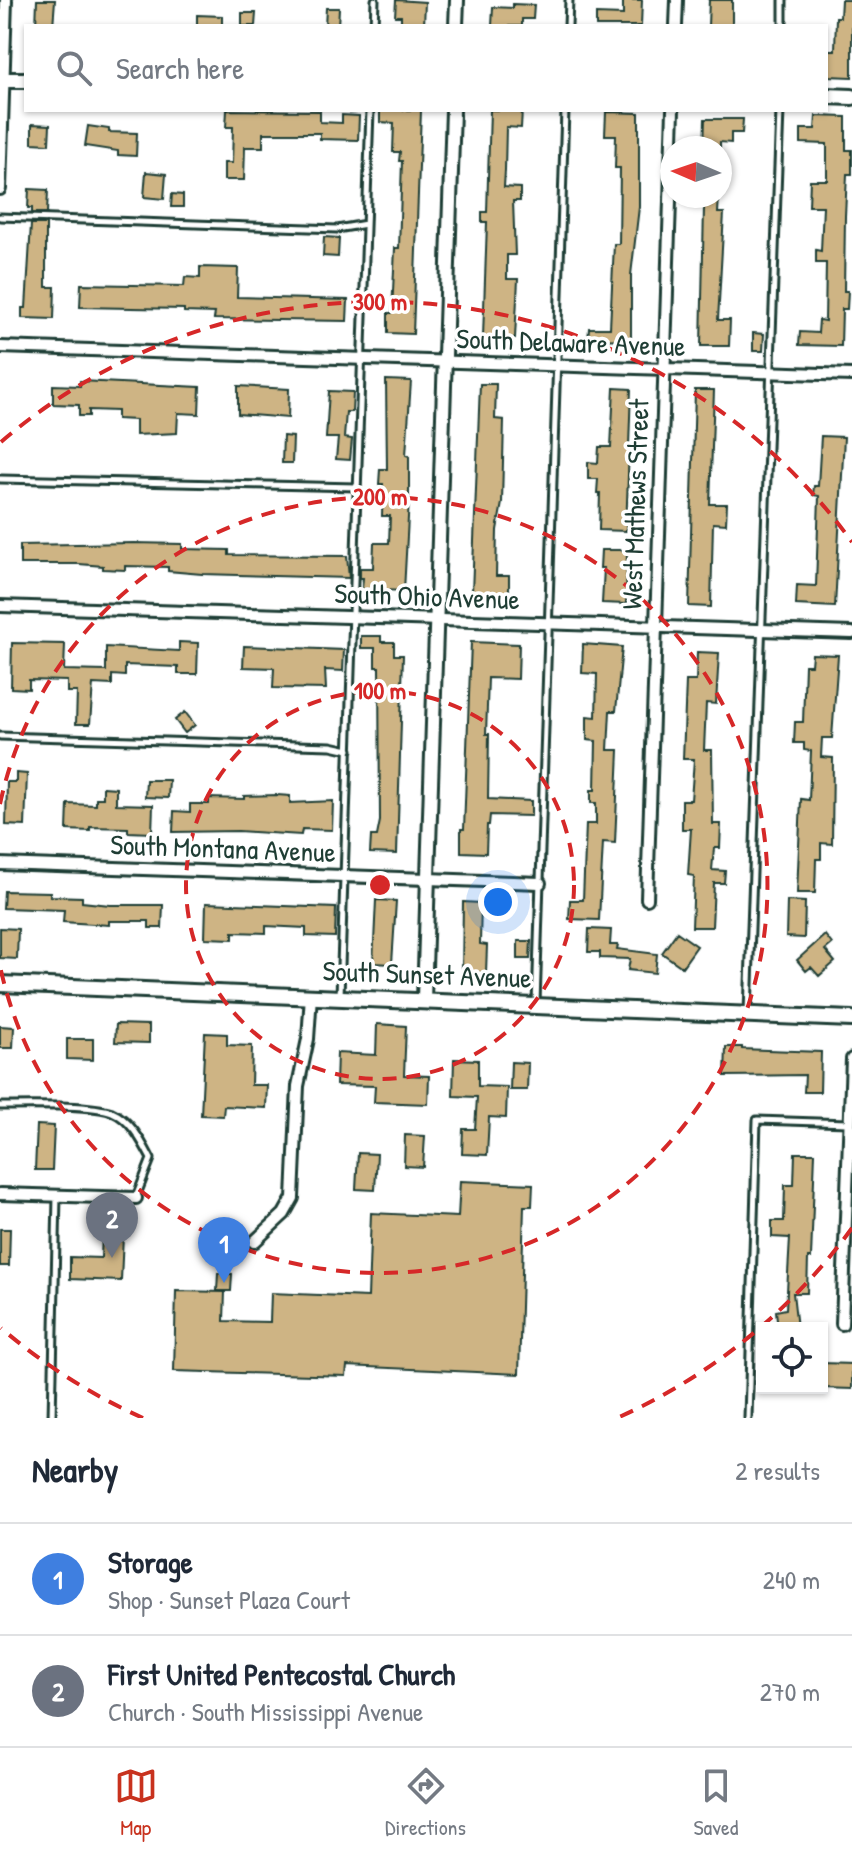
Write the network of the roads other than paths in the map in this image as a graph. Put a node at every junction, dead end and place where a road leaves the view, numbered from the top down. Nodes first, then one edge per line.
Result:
1 (6, 0) edge
2 (375, 0) edge
3 (457, 0) edge
4 (569, 0) edge
5 (677, 0) edge
6 (783, 0) edge
7 (374, 24) edge
8 (456, 24) edge
9 (568, 24) edge
10 (676, 24) edge
11 (783, 24) edge
12 (2, 80) edge
13 (24, 80) edge
14 (828, 96) edge
15 (852, 97) edge
16 (370, 112) edge
17 (453, 112) edge
18 (565, 112) edge
19 (673, 112) edge
20 (780, 112) edge
21 (0, 189) edge
22 (0, 217) edge
23 (366, 224) junction
24 (0, 347) edge
25 (361, 360) junction
26 (445, 362) junction
27 (557, 365) junction
28 (664, 368) junction
29 (770, 372) junction
30 (852, 375) edge
31 (0, 479) edge
32 (357, 487) junction
33 (0, 606) edge
34 (354, 618) junction
35 (436, 620) junction
36 (549, 624) junction
37 (655, 628) junction
38 (763, 631) junction
39 (852, 633) edge
40 (0, 736) edge
41 (349, 750) junction
42 (0, 864) edge
43 (344, 876) junction
44 (428, 879) junction
45 (540, 883) junction
46 (647, 899) dead end
47 (0, 984) edge
48 (311, 995) junction
49 (340, 996) junction
50 (424, 999) junction
51 (536, 1004) junction
52 (748, 1014) junction
53 (852, 1019) edge
54 (852, 1059) edge
55 (0, 1106) edge
56 (849, 1124) junction
57 (0, 1194) edge
58 (57, 1195) junction
59 (136, 1198) joint
60 (254, 1242) dead end
61 (842, 1324) dead end
62 (52, 1418) edge
63 (748, 1418) edge

1 - 12 street
2 - 7 lane
3 - 8 street
4 - 9 lane
5 - 10 street
6 - 11 lane
12 - 13 main road
12 - 21 street
14 - 15 main road
16 - 23 lane
17 - 26 street
18 - 27 lane
19 - 28 street, West Mathews Street
20 - 29 lane
22 - 23 lane
23 - 25 lane
24 - 25 street, South Delaware Avenue
25 - 26 street, South Delaware Avenue
25 - 32 lane
26 - 27 street, South Delaware Avenue
26 - 35 street
27 - 28 street, South Delaware Avenue
27 - 36 lane
28 - 29 street, South Delaware Avenue
28 - 37 street, West Mathews Street
29 - 30 street, South Delaware Avenue
29 - 38 lane
31 - 32 lane
32 - 34 lane
33 - 34 street, South Ohio Avenue
34 - 35 street, South Ohio Avenue
34 - 41 lane
35 - 36 street, South Ohio Avenue
35 - 44 street
36 - 37 street, South Ohio Avenue
36 - 45 lane
37 - 38 street, South Ohio Avenue
37 - 46 street, West Mathews Street
38 - 39 street, South Ohio Avenue
38 - 52 lane
40 - 41 lane
41 - 43 lane
42 - 43 street, South Montana Avenue
43 - 44 street, South Montana Avenue
43 - 49 lane
44 - 45 street, South Montana Avenue
44 - 50 street
45 - 51 lane
47 - 48 main road, South Sunset Avenue
48 - 49 main road, South Sunset Avenue
48 - 60 street
49 - 50 main road, South Sunset Avenue
50 - 51 main road, South Sunset Avenue
51 - 52 main road, South Sunset Avenue
52 - 53 main road, South Sunset Avenue
54 - 56 street
55 - 59 lane
56 - 61 street
56 - 63 lane
57 - 58 street
58 - 59 street
58 - 62 lane

